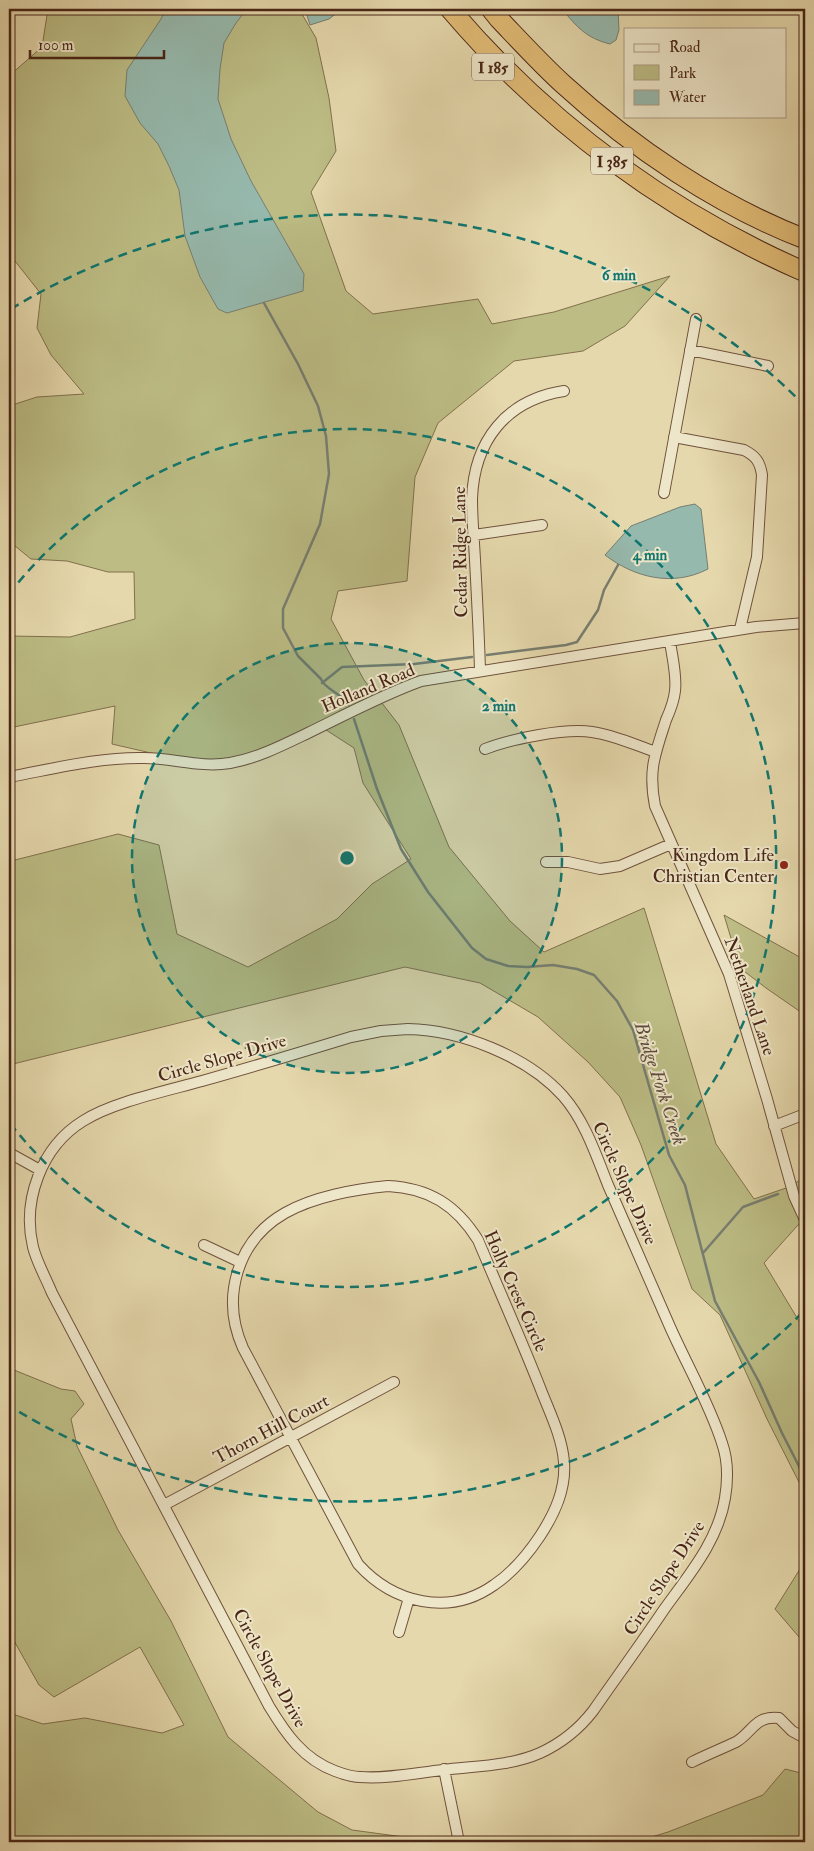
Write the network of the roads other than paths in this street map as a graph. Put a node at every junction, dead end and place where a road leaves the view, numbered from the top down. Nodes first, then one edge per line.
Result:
1 (435, 9) edge
2 (450, 9) edge
3 (491, 9) edge
4 (557, 118) junction
5 (805, 239) edge
6 (805, 272) edge
7 (696, 319) dead end
8 (690, 350) junction
9 (768, 366) dead end
10 (564, 391) dead end
11 (674, 437) junction
12 (664, 493) dead end
13 (542, 525) dead end
14 (474, 535) junction
15 (805, 624) edge
16 (740, 630) junction
17 (670, 641) junction
18 (480, 671) junction
19 (485, 749) dead end
20 (656, 752) junction
21 (9, 777) edge
22 (671, 844) junction
23 (546, 862) dead end
24 (805, 1114) edge
25 (774, 1126) junction
26 (13, 1155) dead end
27 (40, 1170) junction
28 (805, 1220) edge
29 (204, 1245) dead end
30 (240, 1262) junction
31 (394, 1382) dead end
32 (290, 1438) junction
33 (164, 1505) junction
34 (409, 1598) junction
35 (398, 1632) dead end
36 (805, 1738) edge
37 (692, 1762) dead end
38 (444, 1769) junction
39 (459, 1842) edge

1 - 4 highway, I 185
2 - 4 highway, I 385
3 - 5 highway, I 385
4 - 6 highway, I 385
7 - 8 street
8 - 9 street
8 - 11 street
10 - 14 street, Cedar Ridge Lane
11 - 12 street
11 - 16 street
13 - 14 street
14 - 18 street, Cedar Ridge Lane
15 - 16 street, Holland Road
16 - 17 street, Holland Road
17 - 18 street, Holland Road
17 - 20 street, Netherland Lane
18 - 21 street, Holland Road
19 - 20 street
20 - 22 street, Netherland Lane
22 - 23 street
22 - 25 street, Netherland Lane
24 - 25 street
25 - 28 street, Netherland Lane
26 - 27 street
27 - 33 street, Circle Slope Drive
27 - 38 street, Circle Slope Drive
29 - 30 street
30 - 32 street, Holly Crest Circle
30 - 34 street, Holly Crest Circle
31 - 32 street, Thorn Hill Court
32 - 33 street, Thorn Hill Court
32 - 34 street, Holly Crest Circle
33 - 38 street, Circle Slope Drive
34 - 35 street
36 - 37 street
38 - 39 street

